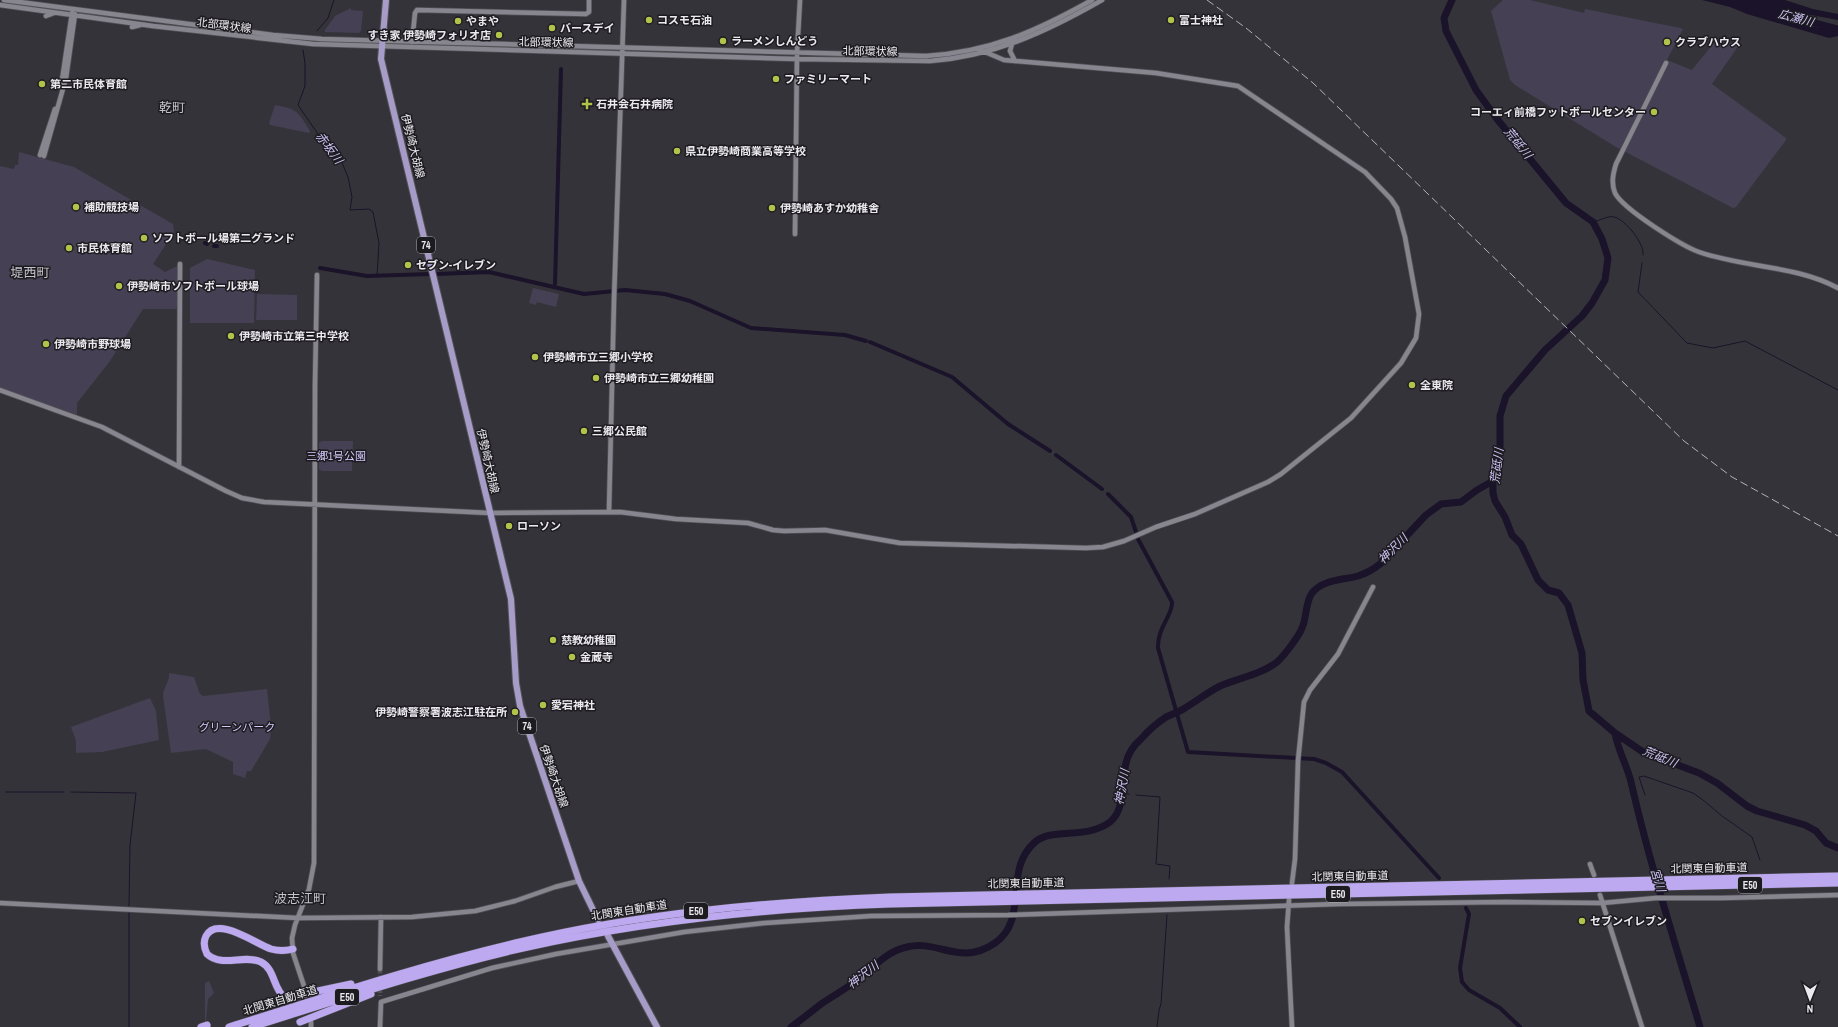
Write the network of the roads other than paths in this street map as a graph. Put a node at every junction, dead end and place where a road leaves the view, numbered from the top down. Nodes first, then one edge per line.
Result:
1 (4, 0) edge
2 (40, 0) edge
3 (386, 0) edge
4 (589, 0) edge
5 (624, 0) edge
6 (800, 0) edge
7 (1092, 0) edge
8 (1102, 0) edge
9 (0, 5) edge
10 (46, 5) junction
11 (8, 6) junction
12 (97, 8) dead end
13 (1083, 8) junction
14 (73, 10) junction
15 (112, 10) dead end
16 (88, 11) junction
17 (13, 12) dead end
18 (55, 13) junction
19 (73, 15) junction
20 (118, 15) junction
21 (46, 16) dead end
22 (89, 17) junction
23 (96, 23) dead end
24 (142, 24) junction
25 (132, 27) dead end
26 (412, 42) junction
27 (382, 43) junction
28 (1012, 44) junction
29 (623, 47) junction
30 (978, 49) junction
31 (984, 51) junction
32 (623, 53) junction
33 (797, 53) junction
34 (797, 59) junction
35 (1015, 61) junction
36 (1666, 63) dead end
37 (42, 156) dead end
38 (795, 234) dead end
39 (180, 264) dead end
40 (317, 275) dead end
41 (1838, 288) edge
42 (0, 390) edge
43 (179, 467) junction
44 (316, 505) junction
45 (609, 512) junction
46 (490, 513) junction
47 (1373, 587) dead end
48 (1590, 864) dead end
49 (1594, 875) dead end
50 (1838, 876) edge
51 (579, 882) junction
52 (1292, 883) dead end
53 (1668, 883) junction
54 (1835, 883) edge
55 (1600, 895) dead end
56 (1838, 895) edge
57 (998, 898) junction
58 (1289, 900) dead end
59 (0, 903) edge
60 (1602, 903) junction
61 (1289, 906) junction
62 (380, 917) junction
63 (298, 918) junction
64 (598, 920) dead end
65 (608, 936) dead end
66 (612, 944) junction
67 (293, 949) junction
68 (443, 968) junction
69 (380, 970) tunnel mouth
70 (400, 974) junction
71 (270, 979) dead end
72 (305, 989) dead end
73 (380, 996) tunnel mouth
74 (380, 1002) junction
75 (300, 1022) dead end
76 (229, 1027) edge
77 (252, 1027) edge
78 (380, 1027) edge
79 (657, 1027) edge
80 (1292, 1027) edge
81 (1642, 1027) edge

1 - 10 street, 北部環状線
2 - 10 street
3 - 27 main road, 伊勢崎大胡線 / 74
4 - 26 street
5 - 29 street
6 - 33 street
7 - 13 street
8 - 13 street
9 - 11 street, 北部環状線
10 - 14 street, 北部環状線
11 - 17 street
11 - 18 street, 北部環状線
12 - 16 street
13 - 28 street, 北部環状線
13 - 30 street, 北部環状線
14 - 16 street, 北部環状線
14 - 19 street
15 - 20 street
16 - 20 street, 北部環状線
18 - 19 street, 北部環状線
18 - 21 street
19 - 22 street, 北部環状線
19 - 37 street
20 - 27 street, 北部環状線
22 - 23 street
22 - 24 street, 北部環状線
24 - 25 street
24 - 27 street, 北部環状線
26 - 27 street, 北部環状線
26 - 29 street, 北部環状線
27 - 32 street, 北部環状線
27 - 46 main road, 伊勢崎大胡線 / 74
28 - 31 street, 北部環状線
28 - 35 street
29 - 32 street
29 - 33 street, 北部環状線
30 - 31 street
30 - 33 street, 北部環状線
31 - 34 street, 北部環状線
31 - 35 street
32 - 34 street, 北部環状線
32 - 45 street
33 - 34 street
34 - 38 street
35 - 45 street
36 - 41 street
39 - 43 street
40 - 44 street
42 - 43 street
43 - 44 street
44 - 46 street
44 - 63 street
45 - 46 street
46 - 51 main road, 伊勢崎大胡線 / 74
47 - 52 street
48 - 49 street
50 - 53 highway, 北関東自動車道 / E50
51 - 62 street
51 - 64 main road, 伊勢崎大胡線 / 74
53 - 54 highway, 北関東自動車道 / E50
53 - 57 highway, 北関東自動車道 / E50
55 - 60 street
56 - 60 street
57 - 68 highway, 北関東自動車道 / E50
57 - 70 highway, 北関東自動車道 / E50
58 - 61 street
59 - 63 street
60 - 61 street
60 - 81 street
61 - 66 street
61 - 80 street
62 - 63 street
62 - 69 street
63 - 67 street
65 - 66 main road
66 - 74 street
66 - 79 main road
67 - 70 highway
67 - 71 highway
67 - 72 street
68 - 75 highway
68 - 77 highway, 北関東自動車道 / E50
70 - 76 highway, 北関東自動車道 / E50
73 - 74 street
74 - 78 street

